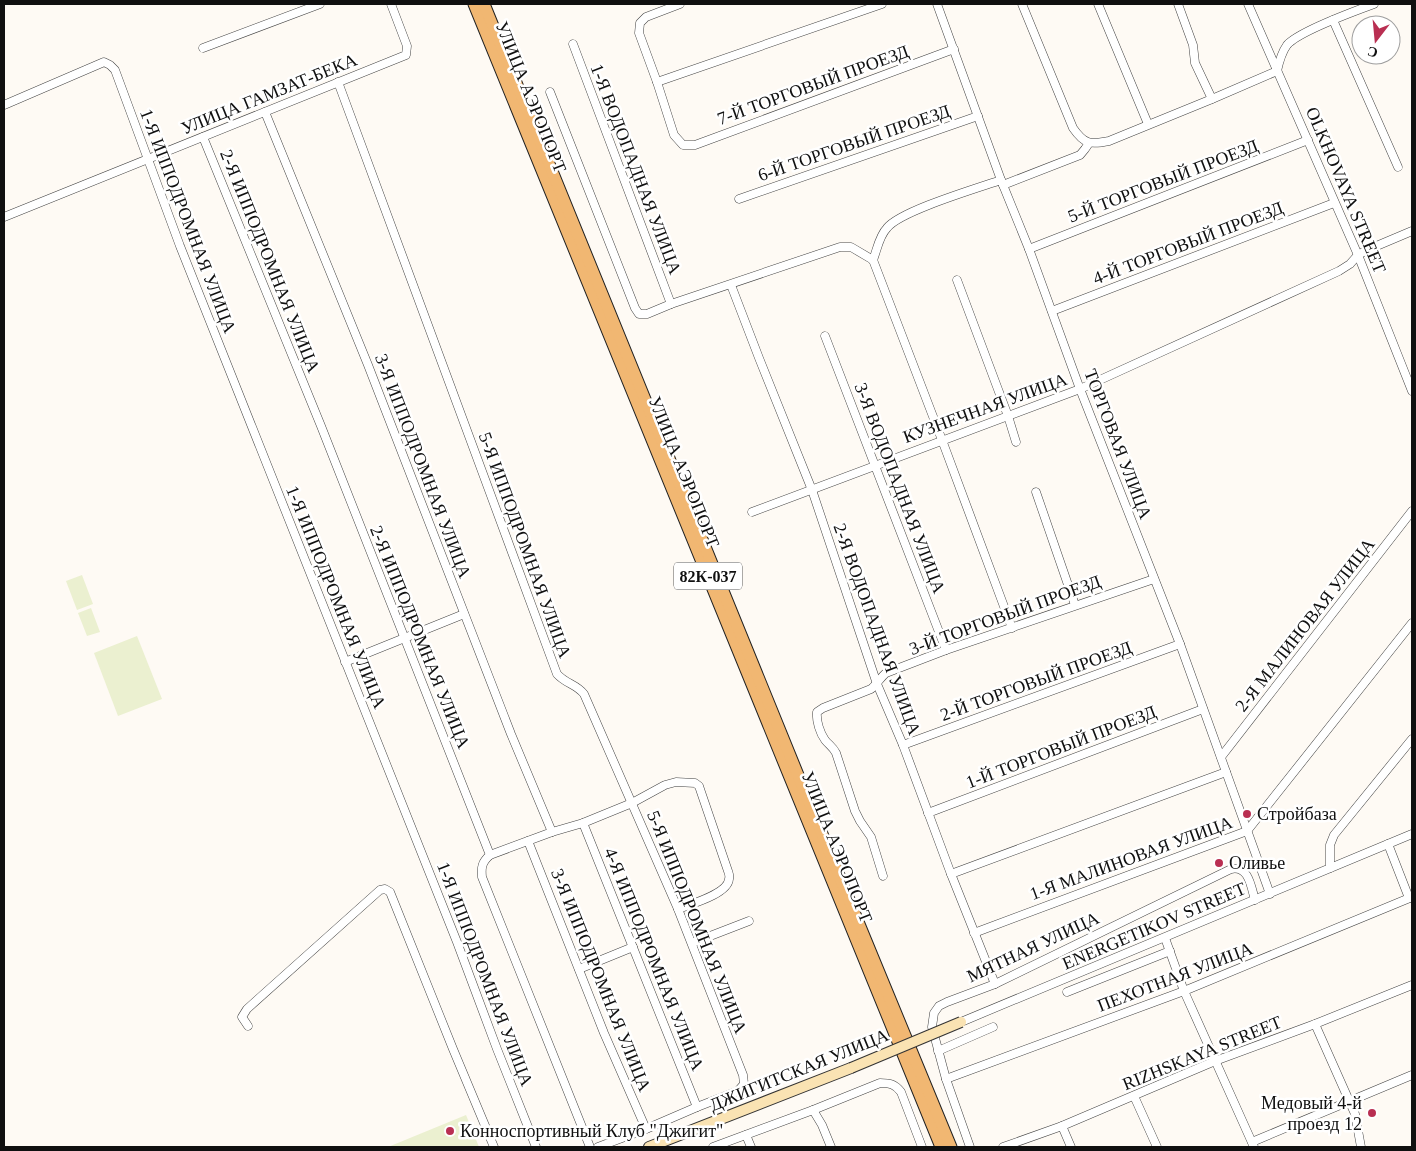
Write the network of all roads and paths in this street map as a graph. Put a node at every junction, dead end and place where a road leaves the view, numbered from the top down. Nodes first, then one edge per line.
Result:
1 (320, 4) edge
2 (391, 4) edge
3 (474, 4) edge
4 (484, 4) edge
5 (680, 4) edge
6 (882, 4) edge
7 (937, 4) edge
8 (1022, 4) edge
9 (1098, 4) edge
10 (1178, 4) edge
11 (1248, 4) edge
12 (1374, 4) edge
13 (1333, 20) junction
14 (573, 44) dead end
15 (203, 48) dead end
16 (954, 49) junction
17 (1277, 70) junction
18 (338, 82) junction
19 (657, 82) junction
20 (550, 92) dead end
21 (1212, 100) junction
22 (4, 105) edge
23 (265, 112) junction
24 (978, 116) junction
25 (1148, 124) junction
26 (203, 137) junction
27 (1308, 140) junction
28 (1089, 143) junction
29 (148, 159) junction
30 (1398, 167) dead end
31 (1002, 182) junction
32 (738, 199) dead end
33 (1334, 203) junction
34 (4, 217) edge
35 (1412, 231) edge
36 (1029, 249) junction
37 (1358, 255) junction
38 (873, 260) junction
39 (957, 280) dead end
40 (731, 285) junction
41 (670, 304) junction
42 (1052, 311) junction
43 (825, 336) dead end
44 (1080, 389) junction
45 (1412, 391) edge
46 (1008, 416) junction
47 (942, 440) junction
48 (1016, 442) dead end
49 (875, 465) junction
50 (812, 490) junction
51 (1036, 492) dead end
52 (1412, 511) edge
53 (752, 512) dead end
54 (1154, 579) junction
55 (1075, 605) junction
56 (464, 614) junction
57 (1412, 623) edge
58 (1012, 628) junction
59 (404, 638) junction
60 (1180, 644) junction
61 (946, 650) junction
62 (345, 662) junction
63 (877, 684) junction
64 (1203, 709) junction
65 (1412, 739) edge
66 (903, 746) junction
67 (1221, 757) junction
68 (1226, 772) junction
69 (632, 803) junction
70 (928, 812) junction
71 (583, 823) junction
72 (1247, 831) junction
73 (552, 832) junction
74 (1412, 834) edge
75 (528, 841) junction
76 (1388, 844) junction
77 (490, 856) junction
78 (1330, 868) junction
79 (951, 874) junction
80 (883, 876) dead end
81 (1270, 894) junction
82 (1411, 898) edge
83 (1256, 900) junction
84 (678, 909) junction
85 (749, 922) dead end
86 (974, 933) junction
87 (1165, 938) junction
88 (692, 943) junction
89 (633, 947) junction
90 (1170, 951) junction
91 (579, 969) junction
92 (995, 984) junction
93 (1412, 985) edge
94 (1184, 991) junction
95 (1067, 992) dead end
96 (961, 1022) joint
97 (1315, 1024) junction
98 (248, 1026) dead end
99 (993, 1027) dead end
100 (938, 1051) junction
101 (1215, 1061) junction
102 (1412, 1076) edge
103 (946, 1079) junction
104 (1134, 1096) junction
105 (1350, 1101) junction
106 (697, 1107) junction
107 (813, 1110) junction
108 (1062, 1126) junction
109 (646, 1129) junction
110 (746, 1135) junction
111 (1253, 1145) edge
112 (494, 1147) edge
113 (536, 1147) edge
114 (590, 1147) edge
115 (598, 1147) edge
116 (649, 1147) edge
117 (713, 1147) edge
118 (751, 1147) edge
119 (831, 1147) edge
120 (922, 1147) edge
121 (941, 1147) edge
122 (951, 1147) edge
123 (970, 1147) edge
124 (1003, 1147) edge
125 (1071, 1147) edge
126 (1157, 1147) edge
127 (1361, 1147) edge

1 - 15 street
2 - 18 street, УЛИЦА ГАМЗАТ-БЕКА
3 - 121 main road, УЛИЦА АЭРОПОРТ / 82К-037
4 - 122 main road, УЛИЦА АЭРОПОРТ
5 - 19 street
6 - 19 street
7 - 16 street, ТОРГОВАЯ УЛИЦА
8 - 28 street
9 - 25 street
10 - 21 street
11 - 17 street, OLKHOVAYA STREET
12 - 13 street
13 - 17 street
13 - 30 street
14 - 41 street, 1-Я ВОДОПАДНАЯ УЛИЦА
16 - 19 street, 7-Й ТОРГОВЫЙ ПРОЕЗД
16 - 24 street, ТОРГОВАЯ УЛИЦА
17 - 21 street
17 - 27 street, OLKHOVAYA STREET
18 - 23 street, УЛИЦА ГАМЗАТ-БЕКА
18 - 69 street, 5-Я ИППОДРОМНАЯ УЛИЦА
20 - 41 street
21 - 25 street
22 - 29 street, 1-Я ИППОДРОМНАЯ УЛИЦА
23 - 26 street, УЛИЦА ГАМЗАТ-БЕКА
23 - 56 street, 3-Я ИППОДРОМНАЯ УЛИЦА
24 - 31 street, ТОРГОВАЯ УЛИЦА
24 - 32 street, 6-Й ТОРГОВЫЙ ПРОЕЗД
25 - 28 street
26 - 29 street, УЛИЦА ГАМЗАТ-БЕКА
26 - 59 street, 2-Я ИППОДРОМНАЯ УЛИЦА
27 - 33 street, OLKHOVAYA STREET
27 - 36 street, 5-Й ТОРГОВЫЙ ПРОЕЗД
28 - 31 street
29 - 34 street, УЛИЦА ГАМЗАТ-БЕКА
29 - 62 street, 1-Я ИППОДРОМНАЯ УЛИЦА
31 - 36 street, ТОРГОВАЯ УЛИЦА
31 - 38 street
33 - 37 street, OLKHOVAYA STREET
33 - 42 street, 4-Й ТОРГОВЫЙ ПРОЕЗД
35 - 37 street, КУЗНЕЧНАЯ УЛИЦА
36 - 42 street, ТОРГОВАЯ УЛИЦА
37 - 44 street, КУЗНЕЧНАЯ УЛИЦА
37 - 45 street, OLKHOVAYA STREET
38 - 40 street
38 - 47 street
39 - 46 street
40 - 41 street
40 - 50 street, 2-Я ВОДОПАДНАЯ УЛИЦА
42 - 44 street, ТОРГОВАЯ УЛИЦА
43 - 49 street, 3-Я ВОДОПАДНАЯ УЛИЦА
44 - 46 street, КУЗНЕЧНАЯ УЛИЦА
44 - 54 street, ТОРГОВАЯ УЛИЦА
46 - 47 street, КУЗНЕЧНАЯ УЛИЦА
46 - 48 street
47 - 49 street, КУЗНЕЧНАЯ УЛИЦА
47 - 58 street
49 - 50 street, КУЗНЕЧНАЯ УЛИЦА
49 - 61 street, 3-Я ВОДОПАДНАЯ УЛИЦА
50 - 53 street, КУЗНЕЧНАЯ УЛИЦА
50 - 63 street, 2-Я ВОДОПАДНАЯ УЛИЦА
51 - 55 street
52 - 67 street, 2-Я МАЛИНОВАЯ УЛИЦА
54 - 55 street, 3-Й ТОРГОВЫЙ ПРОЕЗД
54 - 60 street, ТОРГОВАЯ УЛИЦА
55 - 58 street, 3-Й ТОРГОВЫЙ ПРОЕЗД
56 - 59 street
56 - 73 street, 3-Я ИППОДРОМНАЯ УЛИЦА
57 - 72 street, 1-Я МАЛИНОВАЯ УЛИЦА
58 - 61 street, 3-Й ТОРГОВЫЙ ПРОЕЗД
59 - 62 street
59 - 77 street, 2-Я ИППОДРОМНАЯ УЛИЦА
60 - 64 street, ТОРГОВАЯ УЛИЦА
60 - 66 street, 2-Й ТОРГОВЫЙ ПРОЕЗД
61 - 63 street, 3-Й ТОРГОВЫЙ ПРОЕЗД
62 - 113 street, 1-Я ИППОДРОМНАЯ УЛИЦА
63 - 66 street, 2-Я ВОДОПАДНАЯ УЛИЦА
63 - 80 street, 3-Й ТОРГОВЫЙ ПРОЕЗД
64 - 67 street, ТОРГОВАЯ УЛИЦА
64 - 70 street, 1-Й ТОРГОВЫЙ ПРОЕЗД
65 - 78 street
66 - 70 street, 2-Я ВОДОПАДНАЯ УЛИЦА
67 - 68 street, ТОРГОВАЯ УЛИЦА
68 - 72 street, ТОРГОВАЯ УЛИЦА
68 - 79 street
69 - 71 street
69 - 84 street, 5-Я ИППОДРОМНАЯ УЛИЦА
69 - 84 street
70 - 79 street, 2-Я ВОДОПАДНАЯ УЛИЦА
71 - 73 street
71 - 89 street, 4-Я ИППОДРОМНАЯ УЛИЦА
72 - 81 street, ТОРГОВАЯ УЛИЦА
72 - 86 street, 1-Я МАЛИНОВАЯ УЛИЦА
73 - 75 street
74 - 76 street, ENERGETIKOV STREET
75 - 77 street
75 - 91 street, 3-Я ИППОДРОМНАЯ УЛИЦА
76 - 78 street, ENERGETIKOV STREET
76 - 82 street
77 - 114 street
78 - 81 street, ENERGETIKOV STREET
79 - 86 street, 2-Я ВОДОПАДНАЯ УЛИЦА
81 - 83 street, ENERGETIKOV STREET
82 - 94 street, ПЕХОТНАЯ УЛИЦА
83 - 87 street, ENERGETIKOV STREET
83 - 92 street, МЯТНАЯ УЛИЦА
84 - 88 street, 5-Я ИППОДРОМНАЯ УЛИЦА
85 - 88 street
86 - 92 street, 2-Я ВОДОПАДНАЯ УЛИЦА
87 - 90 street
87 - 96 street, ENERGETIKOV STREET
88 - 106 street, 5-Я ИППОДРОМНАЯ УЛИЦА
89 - 91 street
89 - 106 street, 4-Я ИППОДРОМНАЯ УЛИЦА
90 - 94 street
90 - 95 street
91 - 109 street, 3-Я ИППОДРОМНАЯ УЛИЦА
92 - 100 street, МЯТНАЯ УЛИЦА
93 - 97 street, RIZHSKAYA STREET
94 - 101 street
94 - 103 street, ПЕХОТНАЯ УЛИЦА
96 - 116 street, ДЖИГИТСКАЯ УЛИЦА, bridge
97 - 101 street, RIZHSKAYA STREET
97 - 105 street
98 - 112 street
99 - 100 street
100 - 103 street, МЯТНАЯ УЛИЦА
101 - 104 street, RIZHSKAYA STREET
101 - 111 street
102 - 105 street
103 - 123 street, МЯТНАЯ УЛИЦА
104 - 108 street, RIZHSKAYA STREET
104 - 126 street
105 - 111 street
105 - 127 street
106 - 109 street
107 - 110 street
107 - 119 street
107 - 120 street
108 - 124 street, RIZHSKAYA STREET
108 - 125 street
109 - 115 street
110 - 117 street
110 - 118 street

